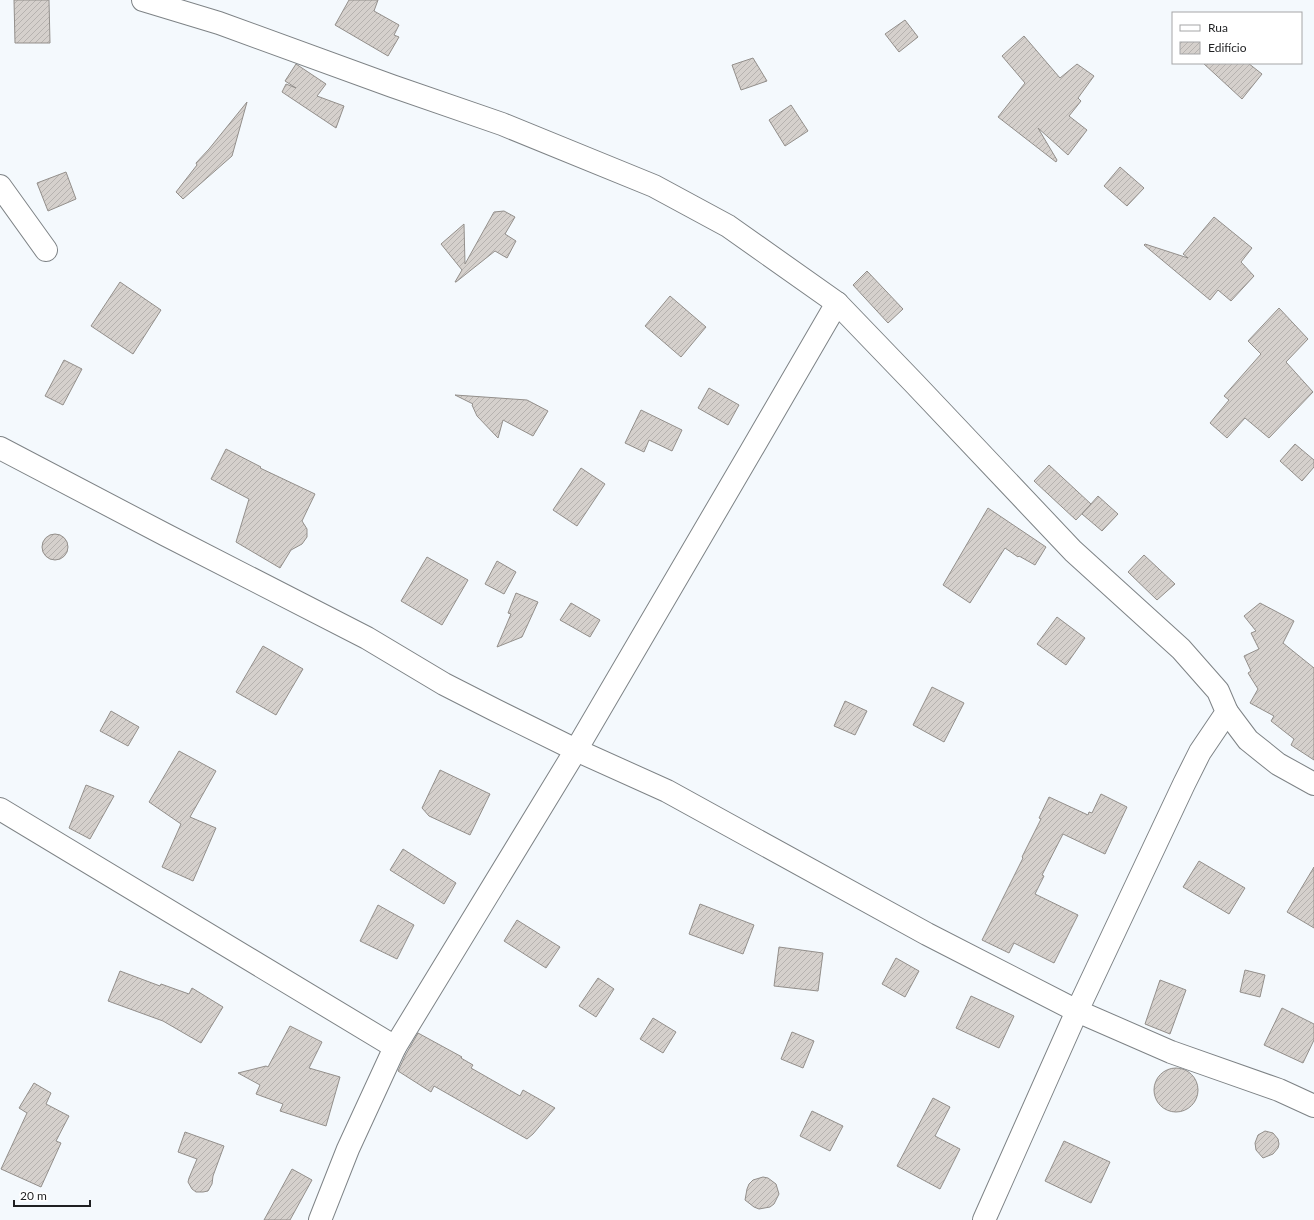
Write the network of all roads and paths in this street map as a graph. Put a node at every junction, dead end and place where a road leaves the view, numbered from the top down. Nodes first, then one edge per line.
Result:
1 (143, 0) edge
2 (0, 186) edge
3 (46, 250) dead end
4 (837, 303) junction
5 (0, 448) edge
6 (1227, 712) junction
7 (576, 750) junction
8 (1314, 784) edge
9 (0, 809) edge
10 (1077, 1011) junction
11 (395, 1047) junction
12 (1314, 1106) edge
13 (320, 1220) edge
14 (984, 1220) edge

1 - 4 street
2 - 3 street
4 - 6 street
4 - 7 street
5 - 7 street
6 - 8 street
6 - 10 street
7 - 10 street
7 - 11 street
9 - 11 street
10 - 12 street
10 - 14 street
11 - 13 street

